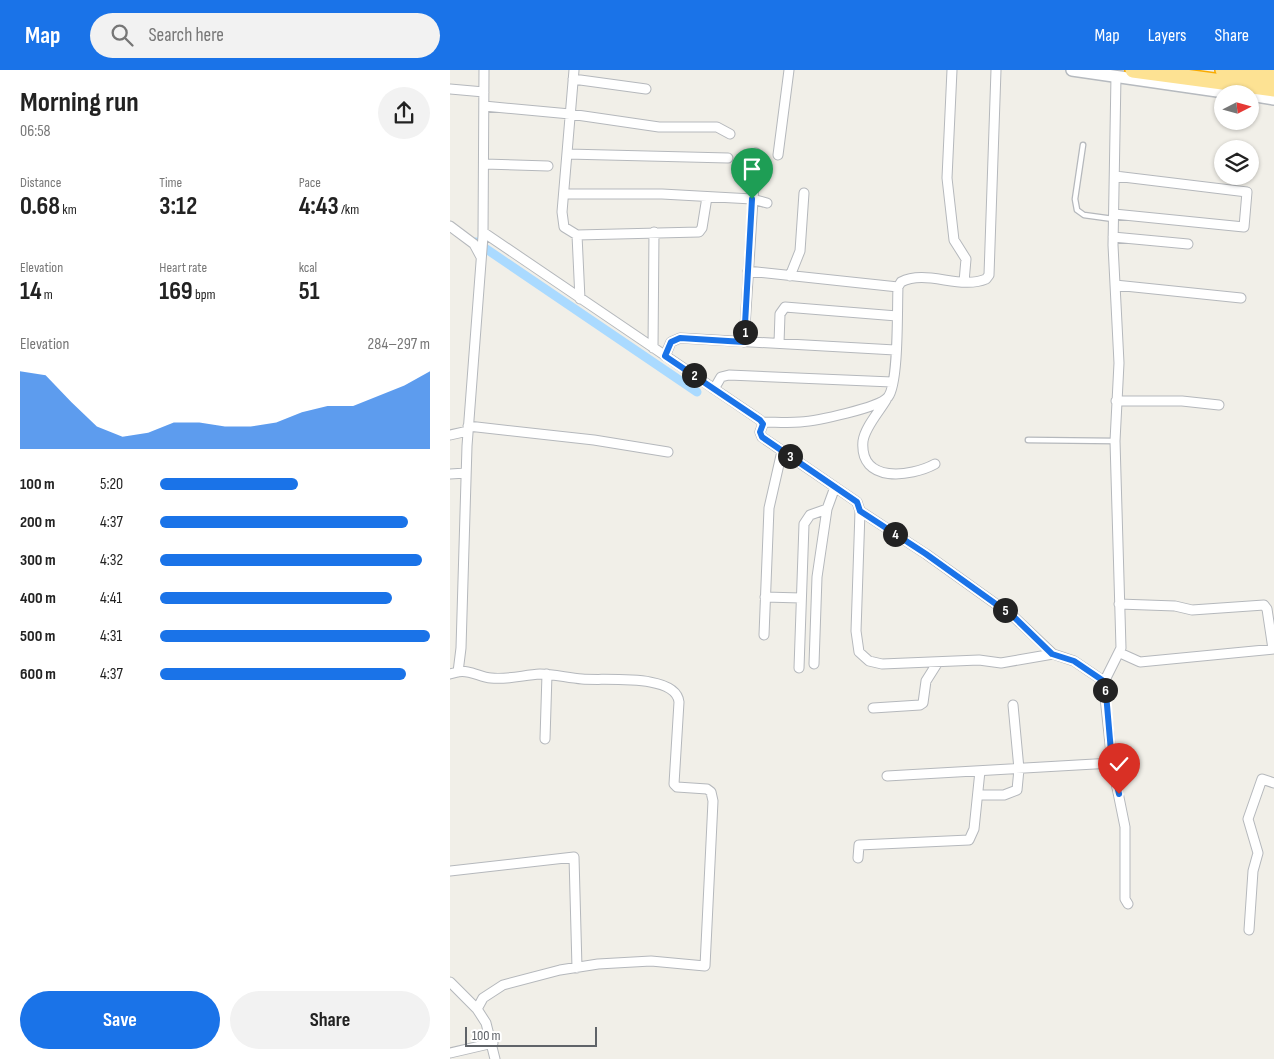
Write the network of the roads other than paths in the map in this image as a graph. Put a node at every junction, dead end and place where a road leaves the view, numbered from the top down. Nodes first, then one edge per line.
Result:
1 (484, 70) edge
2 (789, 70) edge
3 (952, 70) edge
4 (996, 70) edge
5 (1072, 70) edge
6 (1133, 70) edge
7 (1223, 70) edge
8 (574, 75) edge
9 (1116, 76) junction
10 (1274, 77) edge
11 (646, 89) dead end
12 (1274, 89) edge
13 (450, 90) edge
14 (1214, 90) edge
15 (484, 92) junction
16 (1259, 96) edge
17 (1274, 99) edge
18 (484, 106) junction
19 (570, 114) junction
20 (730, 134) dead end
21 (1083, 145) dead end
22 (756, 153) dead end
23 (566, 154) junction
24 (778, 155) dead end
25 (728, 158) dead end
26 (484, 164) junction
27 (548, 166) dead end
28 (1115, 176) junction
29 (804, 193) dead end
30 (564, 194) junction
31 (707, 197) junction
32 (752, 199) junction
33 (767, 203) dead end
34 (1114, 217) junction
35 (450, 226) edge
36 (654, 232) junction
37 (483, 234) junction
38 (577, 235) junction
39 (1113, 237) junction
40 (1188, 244) dead end
41 (482, 256) junction
42 (748, 271) junction
43 (790, 276) junction
44 (964, 282) junction
45 (1115, 285) junction
46 (898, 287) junction
47 (1241, 298) dead end
48 (580, 299) junction
49 (897, 316) junction
50 (744, 342) junction
51 (779, 343) junction
52 (653, 348) junction
53 (895, 350) junction
54 (665, 356) junction
55 (892, 382) junction
56 (714, 389) junction
57 (888, 397) junction
58 (1116, 401) junction
59 (1219, 405) dead end
60 (762, 427) junction
61 (468, 428) junction
62 (450, 435) edge
63 (1028, 440) dead end
64 (1115, 441) junction
65 (782, 450) junction
66 (668, 452) dead end
67 (935, 464) dead end
68 (466, 473) junction
69 (450, 474) edge
70 (835, 487) junction
71 (827, 510) junction
72 (860, 511) junction
73 (765, 597) junction
74 (802, 598) junction
75 (1119, 604) junction
76 (764, 635) dead end
77 (1274, 649) edge
78 (1120, 653) junction
79 (1052, 654) junction
80 (938, 662) junction
81 (814, 664) dead end
82 (799, 668) dead end
83 (454, 673) edge
84 (547, 674) junction
85 (1105, 682) junction
86 (1013, 705) dead end
87 (872, 708) dead end
88 (545, 739) dead end
89 (1112, 763) junction
90 (1019, 769) junction
91 (980, 771) junction
92 (888, 776) dead end
93 (1274, 783) edge
94 (978, 795) junction
95 (858, 858) dead end
96 (450, 871) edge
97 (1128, 904) dead end
98 (1249, 930) dead end
99 (577, 968) junction
100 (450, 982) edge
101 (477, 1009) junction
102 (493, 1043) junction
103 (450, 1053) edge
104 (496, 1059) edge

1 - 15 street
2 - 24 street
3 - 44 street
4 - 44 street
5 - 9 street
6 - 12 highway
7 - 10 highway
8 - 11 street
8 - 19 street
9 - 14 street
9 - 28 street
13 - 15 street
15 - 18 street
16 - 17 street
18 - 19 street
18 - 26 street
19 - 20 street
19 - 23 street
21 - 34 lane
22 - 32 street
23 - 25 street
23 - 30 street
26 - 27 street
26 - 37 street
28 - 34 street
28 - 34 street
29 - 43 street
30 - 31 street
30 - 38 street
31 - 32 street
31 - 36 street
32 - 33 street
32 - 42 street
34 - 39 street
35 - 41 street
36 - 38 street
36 - 52 street
37 - 41 street
37 - 48 street
38 - 48 street
39 - 40 street
39 - 45 street
41 - 61 street
42 - 43 street
42 - 50 street
43 - 46 street
44 - 46 street
45 - 47 street
45 - 58 street
46 - 49 street
48 - 52 street
49 - 51 street
49 - 53 street
50 - 51 street
50 - 54 street
51 - 53 street
52 - 54 street
53 - 55 street
54 - 56 street
55 - 56 street
55 - 57 street
56 - 60 street
57 - 60 street
57 - 67 street
58 - 59 street
58 - 64 street
60 - 65 street
61 - 62 street
61 - 66 street
61 - 68 street
63 - 64 lane
64 - 75 street
65 - 70 street
65 - 73 street
68 - 69 street
68 - 83 street
70 - 71 street
70 - 72 street
71 - 74 street
71 - 81 street
72 - 79 street
72 - 80 street
73 - 74 street
73 - 76 street
74 - 82 street
75 - 77 street
75 - 78 street
77 - 78 street
78 - 85 street
79 - 80 street
79 - 85 street
80 - 87 street
83 - 84 street
84 - 88 street
84 - 99 street
85 - 89 street
86 - 90 street
89 - 90 street
89 - 97 street
90 - 91 street
90 - 94 street
91 - 92 street
91 - 94 street
93 - 98 street
94 - 95 street
96 - 99 street
99 - 101 street
100 - 101 street
101 - 102 street
102 - 103 street
102 - 104 street

